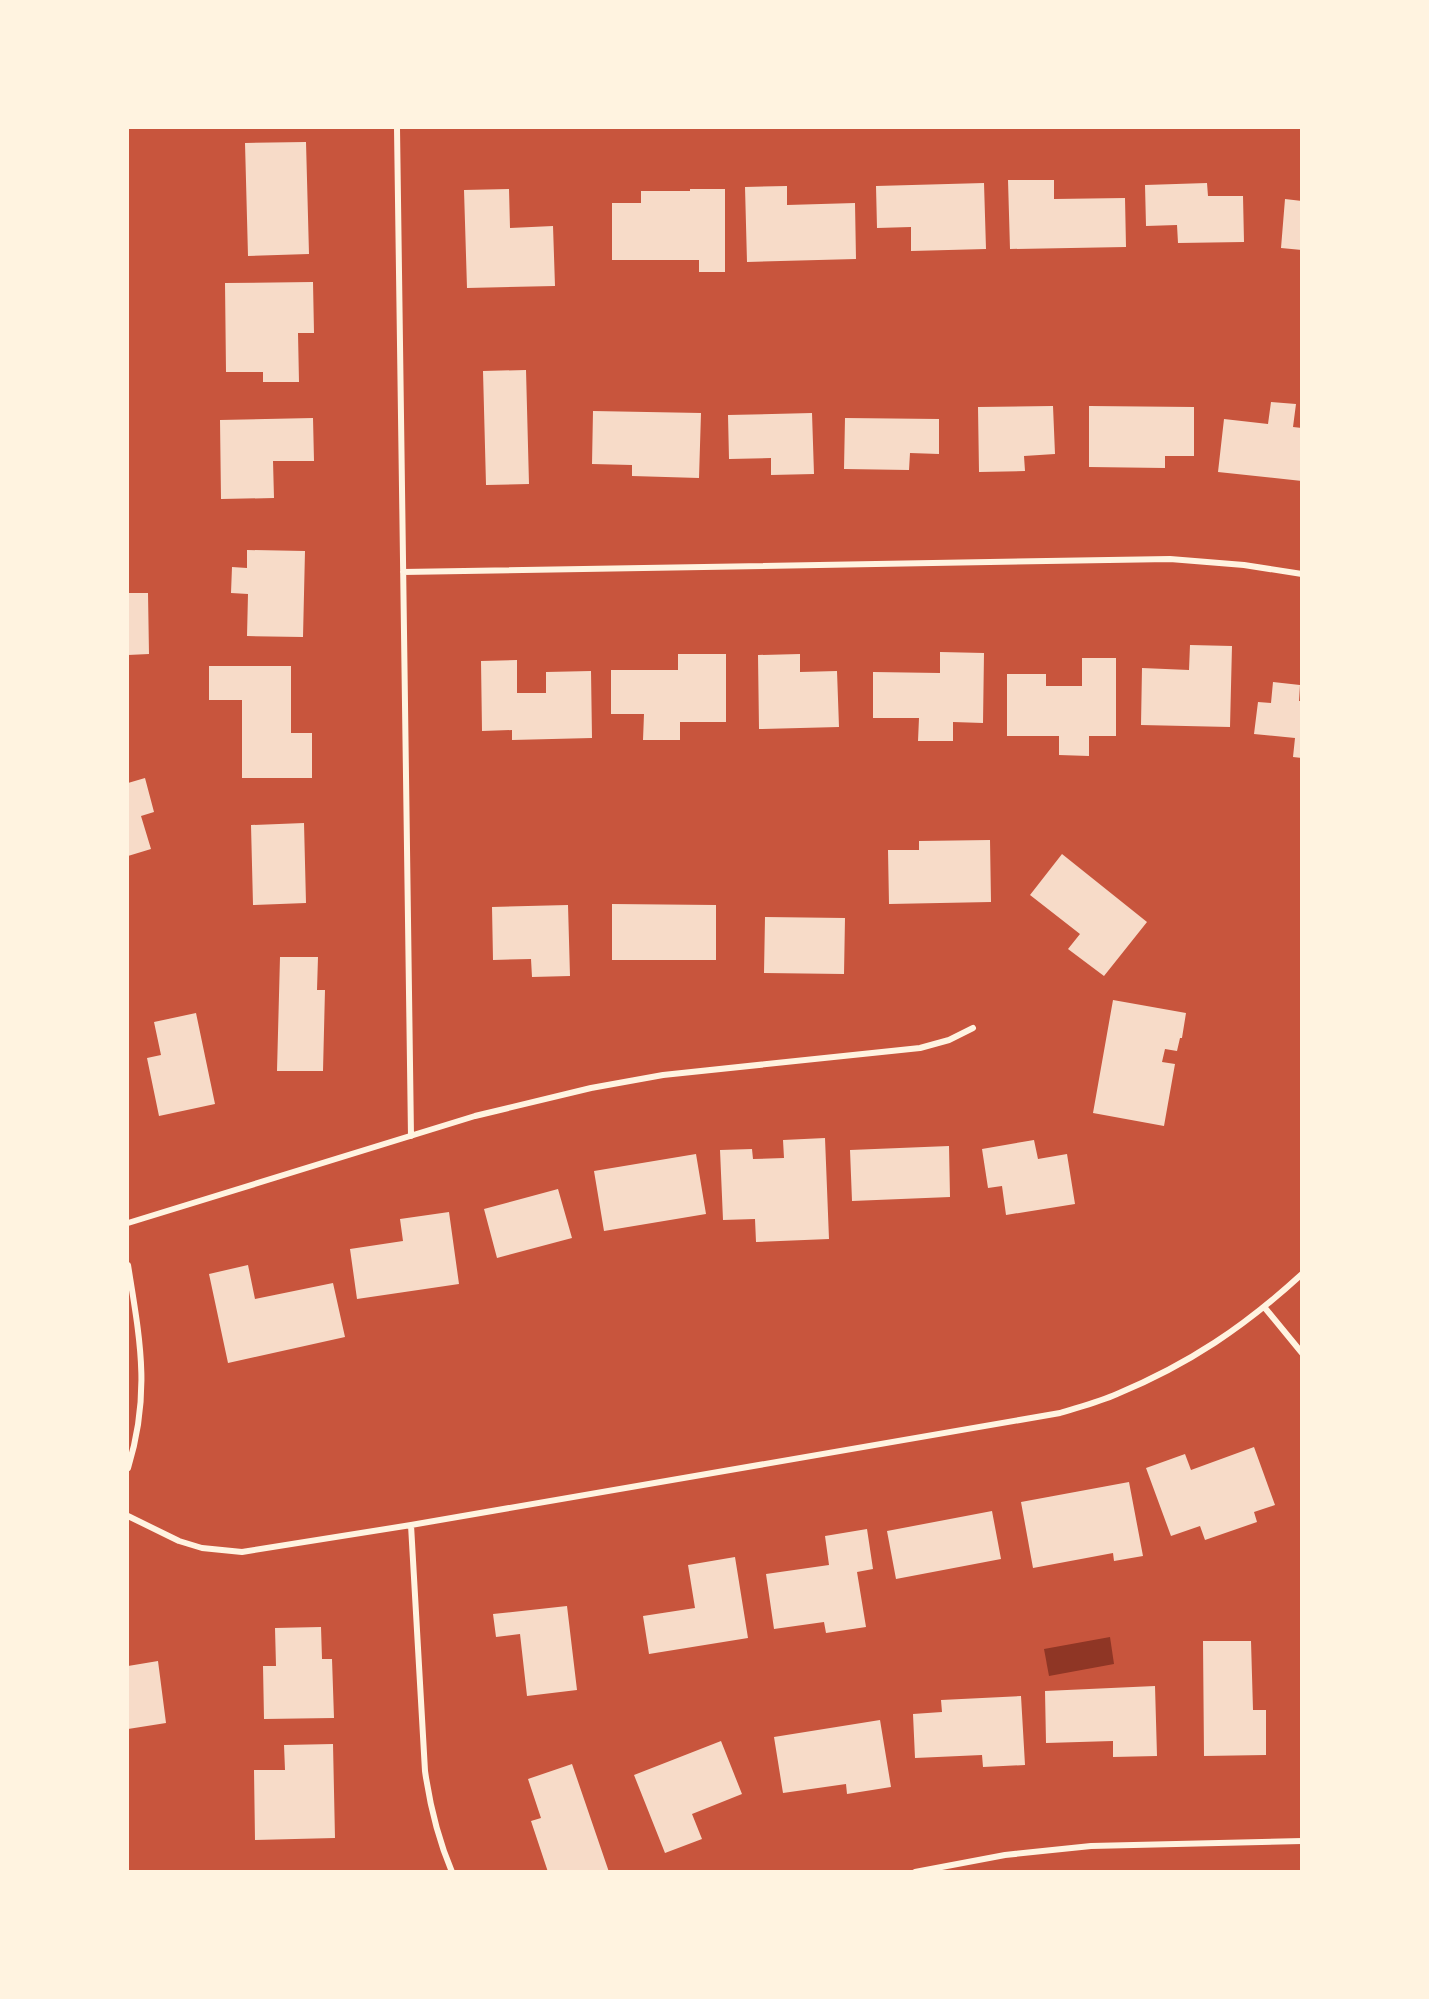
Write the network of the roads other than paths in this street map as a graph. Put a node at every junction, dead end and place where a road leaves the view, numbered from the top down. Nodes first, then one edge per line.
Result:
1 (397, 128) edge
2 (403, 572) junction
3 (1302, 574) edge
4 (973, 1028) dead end
5 (411, 1136) junction
6 (128, 1223) edge
7 (128, 1265) edge
8 (1302, 1274) edge
9 (1265, 1308) junction
10 (1302, 1353) edge
11 (128, 1468) edge
12 (128, 1516) edge
13 (411, 1526) junction
14 (1302, 1841) edge
15 (452, 1872) edge
16 (915, 1872) edge

1 - 2 street
2 - 3 street
2 - 5 street
4 - 5 street
5 - 6 street
7 - 11 street
8 - 9 street
9 - 10 street
9 - 13 street
12 - 13 street
13 - 15 street
14 - 16 street

